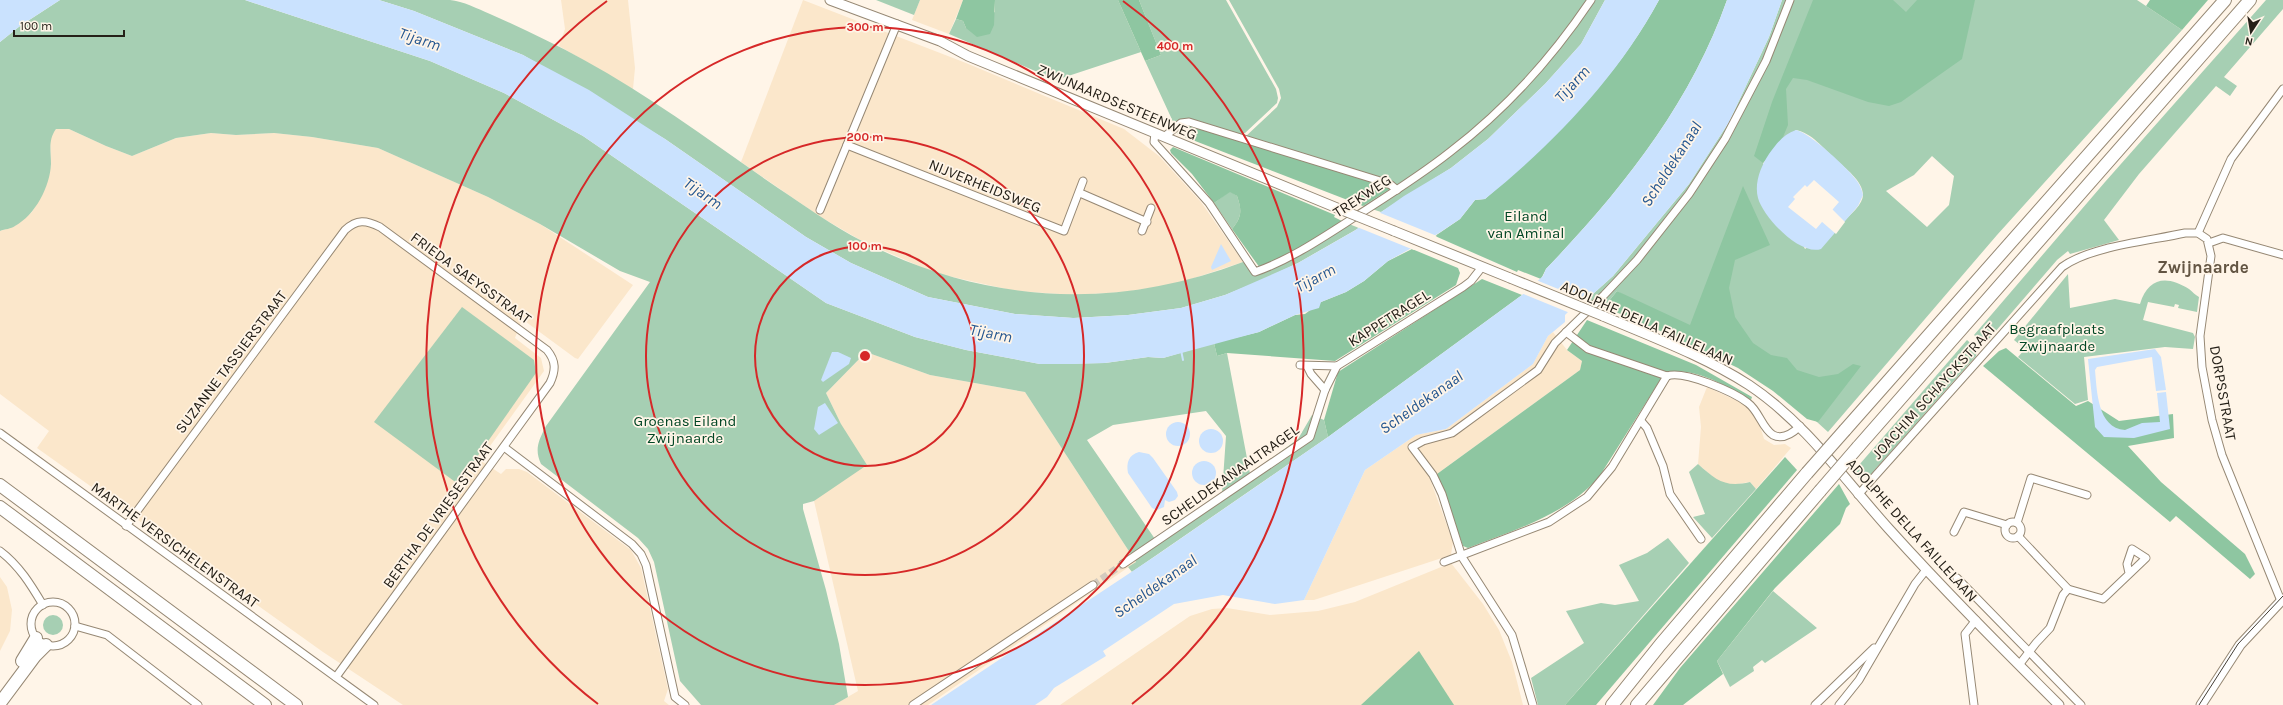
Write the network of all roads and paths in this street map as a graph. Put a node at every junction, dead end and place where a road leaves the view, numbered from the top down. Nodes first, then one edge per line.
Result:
1 (830, 0) edge
2 (1591, 0) edge
3 (1790, 0) edge
4 (2225, 0) edge
5 (2250, 0) edge
6 (897, 24) junction
7 (2283, 89) edge
8 (1155, 133) junction
9 (1164, 137) junction
10 (847, 145) junction
11 (1083, 181) dead end
12 (1397, 190) junction
13 (1080, 193) junction
14 (1151, 208) dead end
15 (820, 210) dead end
16 (362, 221) joint
17 (1147, 222) junction
18 (1142, 231) dead end
19 (1394, 231) joint
20 (2198, 233) junction
21 (2209, 243) junction
22 (2283, 255) edge
23 (1482, 267) junction
24 (1566, 332) junction
25 (555, 366) joint
26 (1337, 366) junction
27 (1667, 376) junction
28 (1325, 390) junction
29 (1641, 421) junction
30 (1800, 426) junction
31 (0, 433) edge
32 (504, 447) junction
33 (0, 485) edge
34 (1858, 495) junction
35 (2087, 495) dead end
36 (0, 508) edge
37 (2017, 523) junction
38 (126, 526) junction
39 (2007, 526) junction
40 (1954, 532) dead end
41 (2018, 536) junction
42 (1701, 539) dead end
43 (0, 551) edge
44 (1462, 557) junction
45 (1444, 562) dead end
46 (1123, 564) tunnel mouth
47 (1926, 570) junction
48 (2129, 573) dead end
49 (1957, 578) dead end
50 (1093, 585) tunnel mouth
51 (2068, 588) junction
52 (2282, 603) edge
53 (43, 605) junction
54 (1976, 620) junction
55 (75, 626) junction
56 (36, 638) junction
57 (1880, 642) junction
58 (46, 645) junction
59 (2029, 652) junction
60 (2020, 666) junction
61 (336, 677) junction
62 (0, 691) edge
63 (0, 703) edge
64 (198, 705) edge
65 (265, 705) edge
66 (296, 705) edge
67 (374, 705) edge
68 (685, 705) edge
69 (913, 705) edge
70 (1533, 705) edge
71 (1612, 705) edge
72 (1637, 705) edge
73 (1815, 705) edge
74 (1839, 705) edge
75 (1974, 705) edge
76 (2059, 705) edge
77 (2081, 705) edge
78 (2201, 705) edge

1 - 6 main road, ZWIJNAARDSESTEENWEG
2 - 12 street, TREKWEG
3 - 24 street
4 - 71 highway, bridge
5 - 72 highway, bridge
6 - 8 main road, ZWIJNAARDSESTEENWEG
6 - 10 street
7 - 20 street
8 - 9 main road, ZWIJNAARDSESTEENWEG
8 - 12 street, TREKWEG
9 - 12 street
9 - 19 main road, ZWIJNAARDSESTEENWEG, bridge
10 - 13 street, NIJVERHEIDSWEG
10 - 15 street
11 - 13 street, NIJVERHEIDSWEG
13 - 17 street
14 - 17 street
16 - 25 street, FRIEDA SAEYSSTRAAT
16 - 38 street, SUZANNE TASSIERSTRAAT
17 - 18 street
19 - 23 main road, ADOLPHE DELLA FAILLELAAN
20 - 21 street
20 - 34 street, JOACHIM SCHAYCKSTRAAT
21 - 22 street
21 - 52 street, DORPSSTRAAT
23 - 26 street, KAPPETRAGEL
23 - 30 main road, ADOLPHE DELLA FAILLELAAN, bridge
24 - 27 street
24 - 44 street
25 - 32 street, BERTHA DE VRIESESTRAAT
26 - 28 street, SCHELDEKANAALTRAGEL
26 - 28 street
27 - 29 street
27 - 30 street
28 - 46 street, SCHELDEKANAALTRAGEL
29 - 42 street
29 - 44 street
30 - 34 main road, ADOLPHE DELLA FAILLELAAN
31 - 38 street, MARTHE VERSICHELENSTRAAT
32 - 61 street, BERTHA DE VRIESESTRAAT
32 - 68 street
33 - 66 highway
34 - 47 main road, ADOLPHE DELLA FAILLELAAN
35 - 37 street
36 - 65 highway
37 - 39 street
37 - 41 street
38 - 61 street, MARTHE VERSICHELENSTRAAT
39 - 40 street
39 - 41 street
41 - 51 street
43 - 53 street
44 - 45 street
44 - 70 street
47 - 54 main road, ADOLPHE DELLA FAILLELAAN
47 - 57 street
48 - 51 street
49 - 59 street, ADOLPHE DELLA FAILLELAAN
50 - 69 street
51 - 59 street
52 - 78 main road
53 - 55 street
53 - 56 street
54 - 60 main road, ADOLPHE DELLA FAILLELAAN
54 - 75 street
55 - 58 street
55 - 64 street
56 - 58 street
56 - 62 highway
57 - 73 street
57 - 74 street
58 - 63 highway
59 - 60 street
59 - 77 street, ADOLPHE DELLA FAILLELAAN
60 - 76 main road, ADOLPHE DELLA FAILLELAAN
61 - 67 street, MARTHE VERSICHELENSTRAAT

